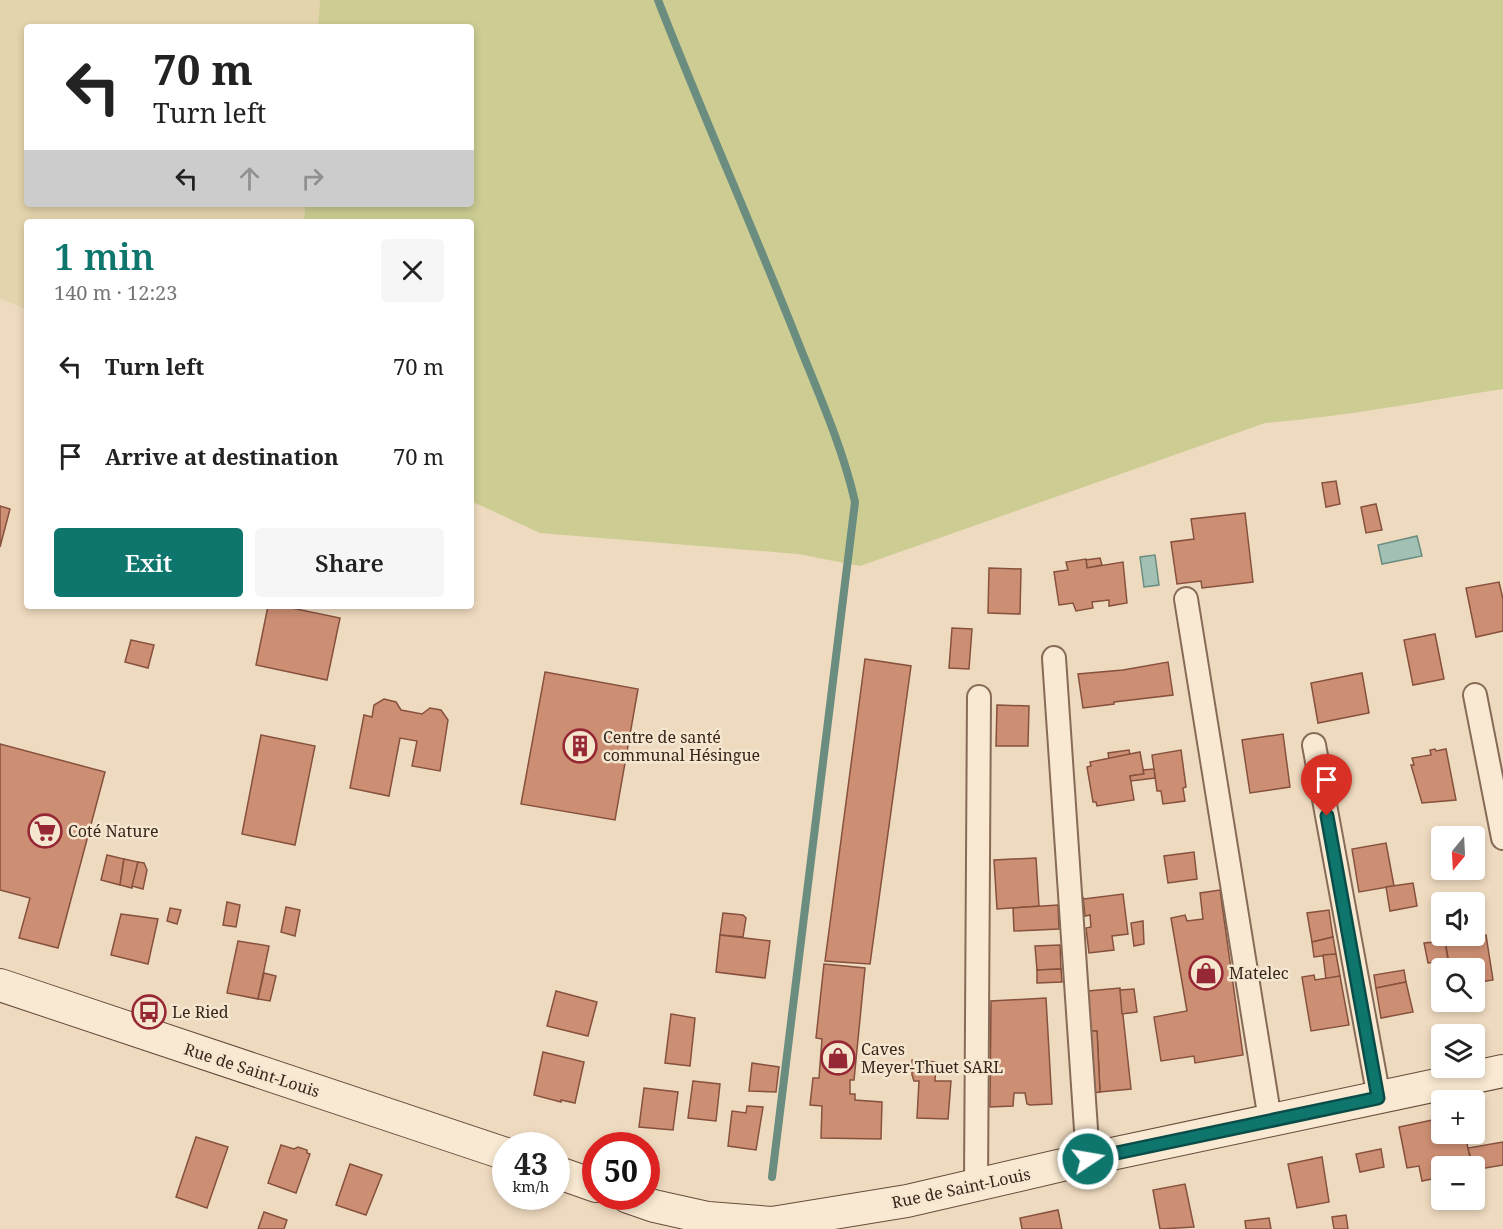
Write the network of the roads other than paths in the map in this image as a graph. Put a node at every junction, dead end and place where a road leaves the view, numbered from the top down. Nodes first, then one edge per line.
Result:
1 (1186, 599) dead end
2 (1054, 658) dead end
3 (1475, 695) dead end
4 (979, 697) dead end
5 (1314, 745) dead end
6 (1503, 838) edge
7 (0, 985) edge
8 (1503, 1071) edge
9 (1378, 1098) junction
10 (1270, 1120) junction
11 (492, 1149) edge
12 (1088, 1159) junction
13 (976, 1185) junction
14 (660, 1207) edge
15 (772, 1226) edge

1 - 10 street
2 - 12 street
3 - 6 street
4 - 13 street
5 - 9 street
7 - 11 main road, Rue de Saint-Louis
8 - 9 main road, Rue de Saint-Louis
9 - 10 main road, Rue de Saint-Louis
10 - 12 main road, Rue de Saint-Louis
12 - 13 main road, Rue de Saint-Louis
13 - 15 main road, Rue de Saint-Louis
14 - 15 main road, Rue de Saint-Louis

